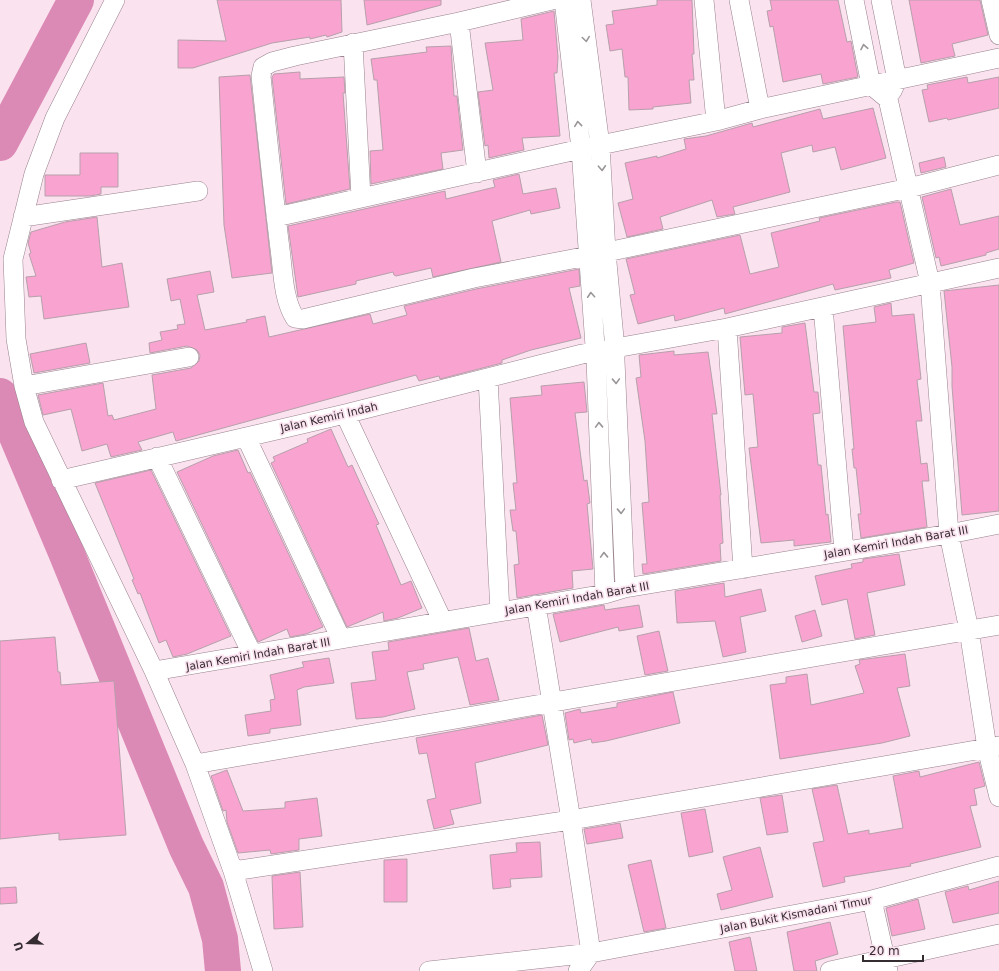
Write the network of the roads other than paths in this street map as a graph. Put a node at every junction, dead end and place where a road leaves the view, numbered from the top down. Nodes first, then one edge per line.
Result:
1 (115, 0) edge
2 (552, 0) edge
3 (564, 0) edge
4 (581, 0) edge
5 (704, 0) edge
6 (739, 0) edge
7 (854, 0) edge
8 (881, 0) edge
9 (991, 0) edge
10 (459, 22) junction
11 (999, 35) edge
12 (353, 43) junction
13 (999, 58) edge
14 (897, 80) junction
15 (871, 85) junction
16 (888, 100) junction
17 (760, 108) junction
18 (716, 121) junction
19 (600, 145) junction
20 (581, 149) junction
21 (999, 165) edge
22 (477, 173) junction
23 (909, 188) junction
24 (198, 191) dead end
25 (361, 198) junction
26 (276, 217) junction
27 (23, 218) junction
28 (606, 252) junction
29 (588, 256) junction
30 (999, 268) edge
31 (930, 283) junction
32 (823, 307) junction
33 (727, 328) junction
34 (614, 348) junction
35 (595, 352) junction
36 (189, 357) dead end
37 (488, 378) junction
38 (24, 386) junction
39 (345, 414) junction
40 (246, 437) junction
41 (157, 458) junction
42 (61, 480) junction
43 (999, 524) edge
44 (949, 534) junction
45 (844, 551) junction
46 (743, 569) junction
47 (624, 588) junction
48 (605, 594) junction
49 (536, 605) junction
50 (500, 612) junction
51 (443, 622) junction
52 (999, 625) edge
53 (969, 630) junction
54 (341, 639) junction
55 (252, 654) junction
56 (154, 671) junction
57 (552, 703) junction
58 (993, 747) edge
59 (195, 764) junction
60 (999, 797) edge
61 (571, 820) junction
62 (999, 866) edge
63 (233, 871) junction
64 (872, 900) junction
65 (999, 934) edge
66 (590, 953) junction
67 (887, 965) edge
68 (263, 971) edge
69 (429, 971) edge
70 (578, 971) edge
71 (830, 971) edge

1 - 27 street
2 - 10 street
20 -> 3 street
4 -> 19 street
5 - 18 street
6 - 17 street
15 -> 7 street
8 - 14 street
9 - 11 street
10 - 12 street
10 - 22 street
12 - 25 street
12 - 26 street
13 - 14 street
14 - 15 street
14 - 16 street
15 - 16 street
15 - 17 street
16 - 23 street
17 - 18 street
18 - 19 street
19 - 20 street
19 -> 28 street
20 - 22 street
20 - 29 street
21 - 23 street
22 - 25 street
23 - 28 street
23 - 31 street
24 - 27 street
25 - 26 street
26 - 29 street
27 - 38 street
28 - 29 street
28 - 34 street
35 -> 29 street
30 - 31 street, Jalan Kemiri Indah
31 - 32 street, Jalan Kemiri Indah
31 - 44 street
32 - 33 street, Jalan Kemiri Indah
32 - 45 street
33 - 34 street, Jalan Kemiri Indah
33 - 46 street
34 - 35 street, Jalan Kemiri Indah
34 -> 47 street
35 - 37 street, Jalan Kemiri Indah
48 -> 35 street
36 - 38 street
37 - 39 street, Jalan Kemiri Indah
37 - 50 street
38 - 42 street
39 - 40 street, Jalan Kemiri Indah
39 - 51 street
40 - 41 street, Jalan Kemiri Indah
40 - 54 street
41 - 42 street, Jalan Kemiri Indah
41 - 55 street
42 - 56 street
43 - 44 street, Jalan Kemiri Indah Barat III
44 - 45 street, Jalan Kemiri Indah Barat III
44 - 53 street
45 - 46 street, Jalan Kemiri Indah Barat III
46 - 47 street, Jalan Kemiri Indah Barat III
47 - 48 street, Jalan Kemiri Indah Barat III
48 - 49 street, Jalan Kemiri Indah Barat III
49 - 50 street, Jalan Kemiri Indah Barat III
49 - 57 street
50 - 51 street, Jalan Kemiri Indah Barat III
51 - 54 street, Jalan Kemiri Indah Barat III
52 - 53 street
53 - 57 street
53 - 58 street
54 - 55 street, Jalan Kemiri Indah Barat III
55 - 56 street, Jalan Kemiri Indah Barat III
56 - 59 street
57 - 59 street
57 - 61 street
58 - 60 street
58 - 61 street
59 - 63 street
61 - 63 street
61 - 66 street
62 - 64 street, Jalan Bukit Kismadani Timur
63 - 68 street
64 - 66 street, Jalan Bukit Kismadani Timur
64 - 67 street
65 - 67 street
66 - 69 street, Jalan Bukit Kismadani Timur
66 - 70 street
67 - 71 street

